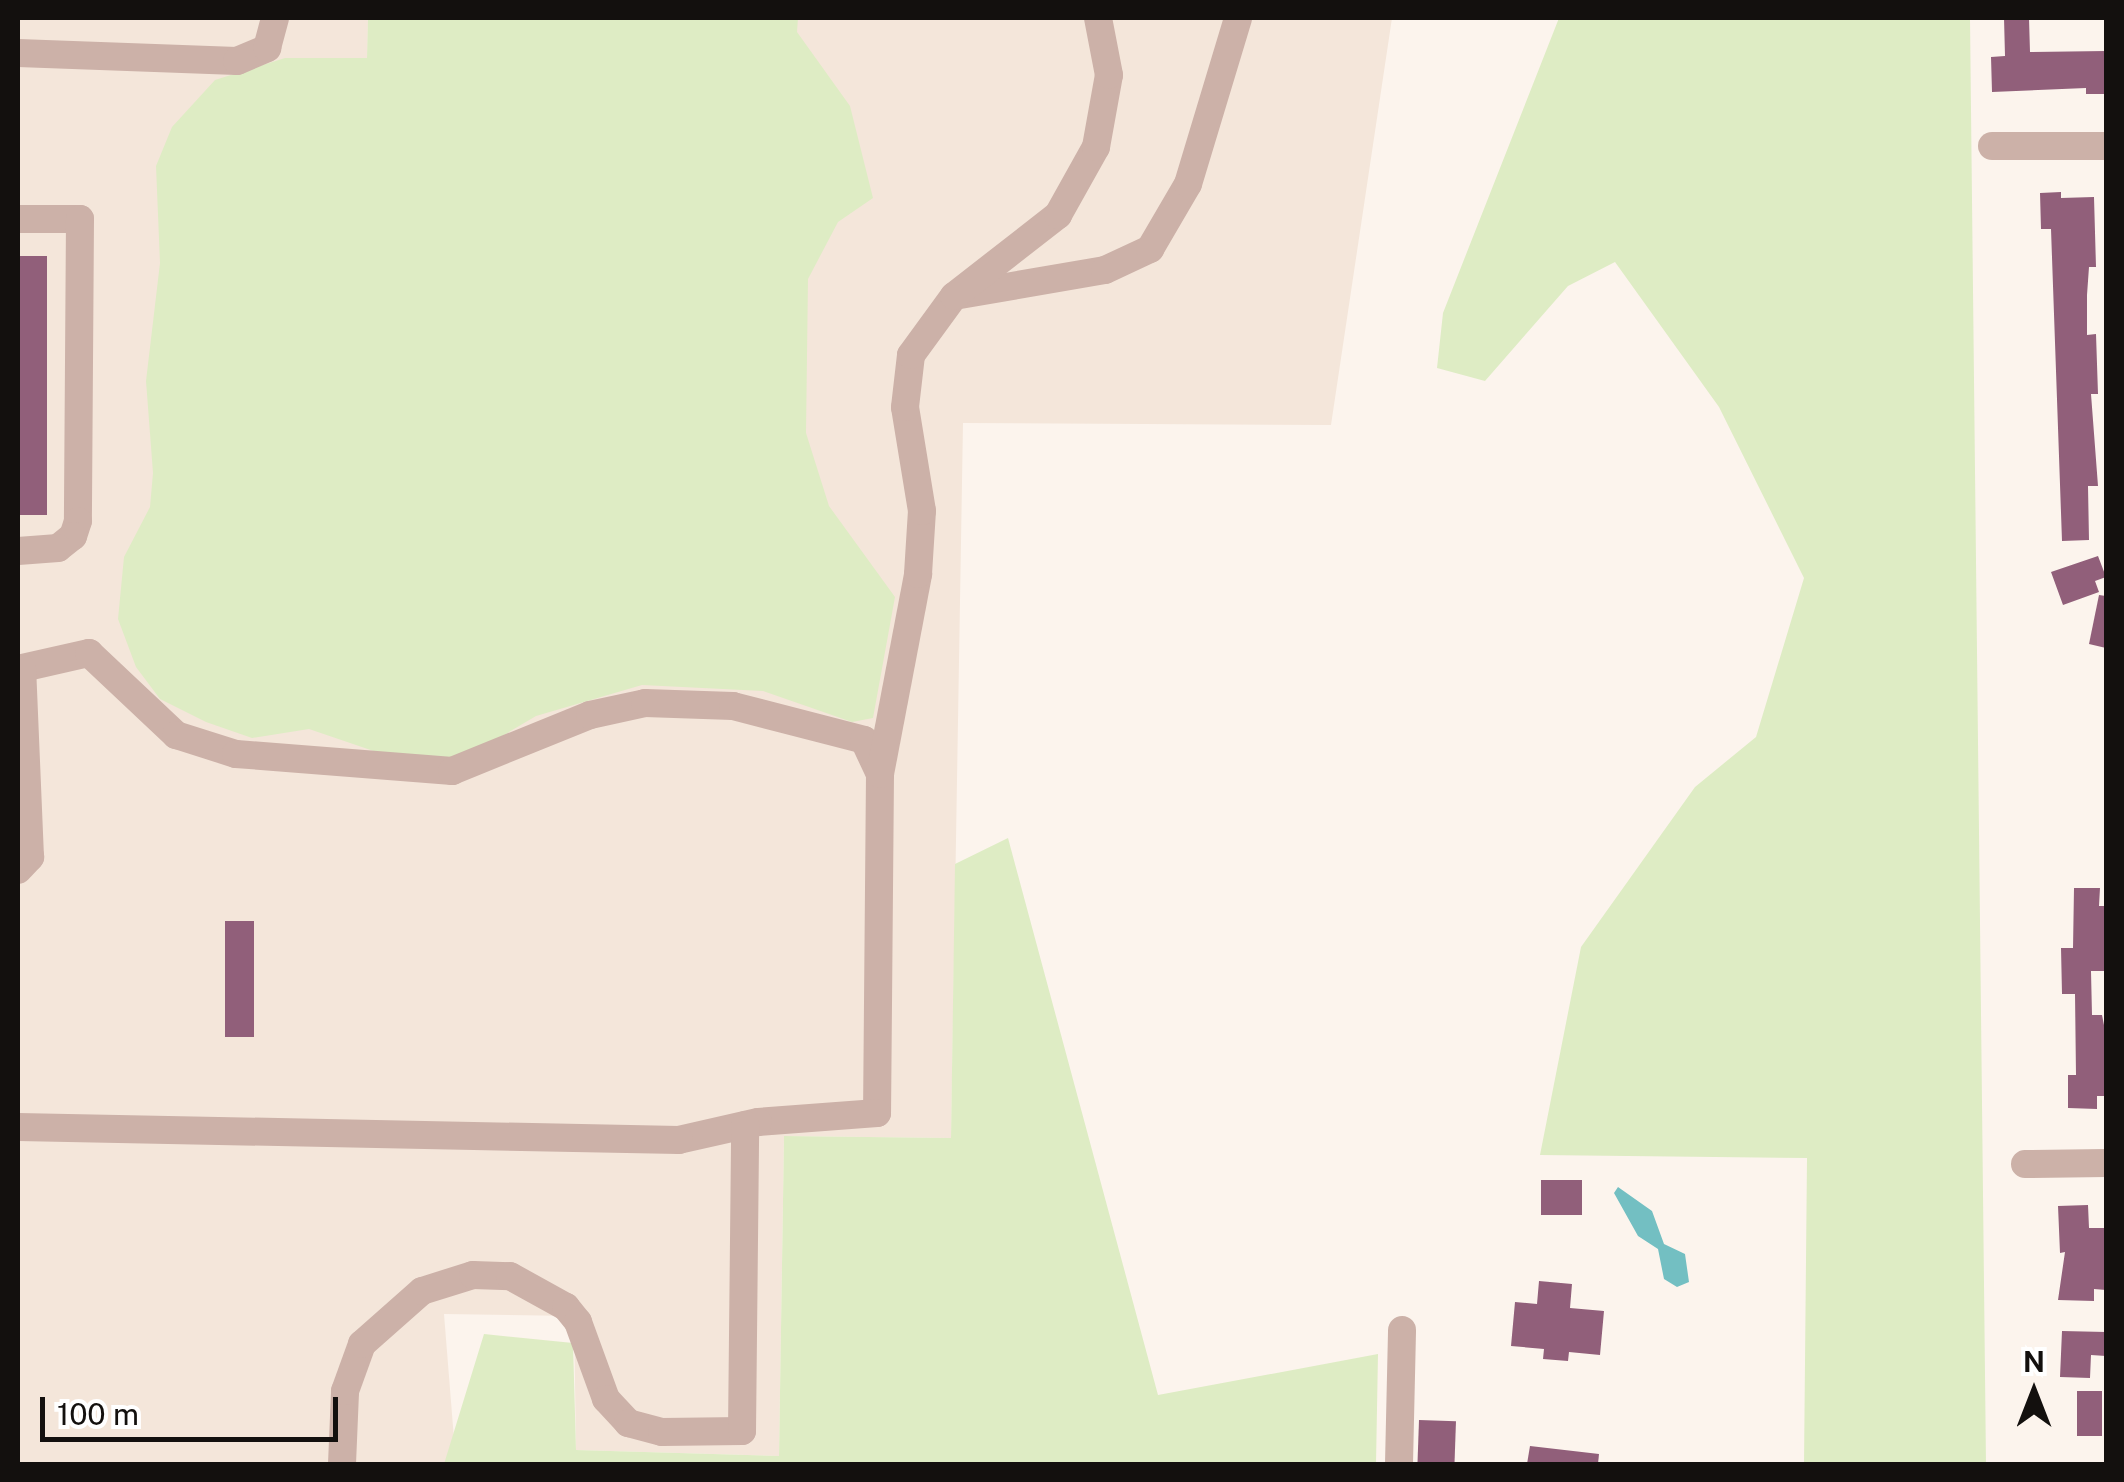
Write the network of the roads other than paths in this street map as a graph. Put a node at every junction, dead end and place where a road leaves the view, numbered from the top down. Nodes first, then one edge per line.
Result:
1 (275, 18) edge
2 (1098, 18) edge
3 (1238, 18) edge
4 (18, 53) edge
5 (1992, 146) dead end
6 (2106, 146) edge
7 (18, 220) edge
8 (954, 296) junction
9 (18, 551) edge
10 (20, 669) edge
11 (880, 774) junction
12 (18, 870) edge
13 (744, 1125) junction
14 (18, 1128) edge
15 (2106, 1163) edge
16 (2025, 1164) dead end
17 (1402, 1330) dead end
18 (342, 1464) edge
19 (1399, 1464) edge

1 - 4 street
2 - 8 street
3 - 8 street
5 - 6 street
7 - 9 street
8 - 11 street
10 - 11 street
10 - 12 street
11 - 13 street
13 - 14 street
13 - 18 street
15 - 16 street
17 - 19 street

